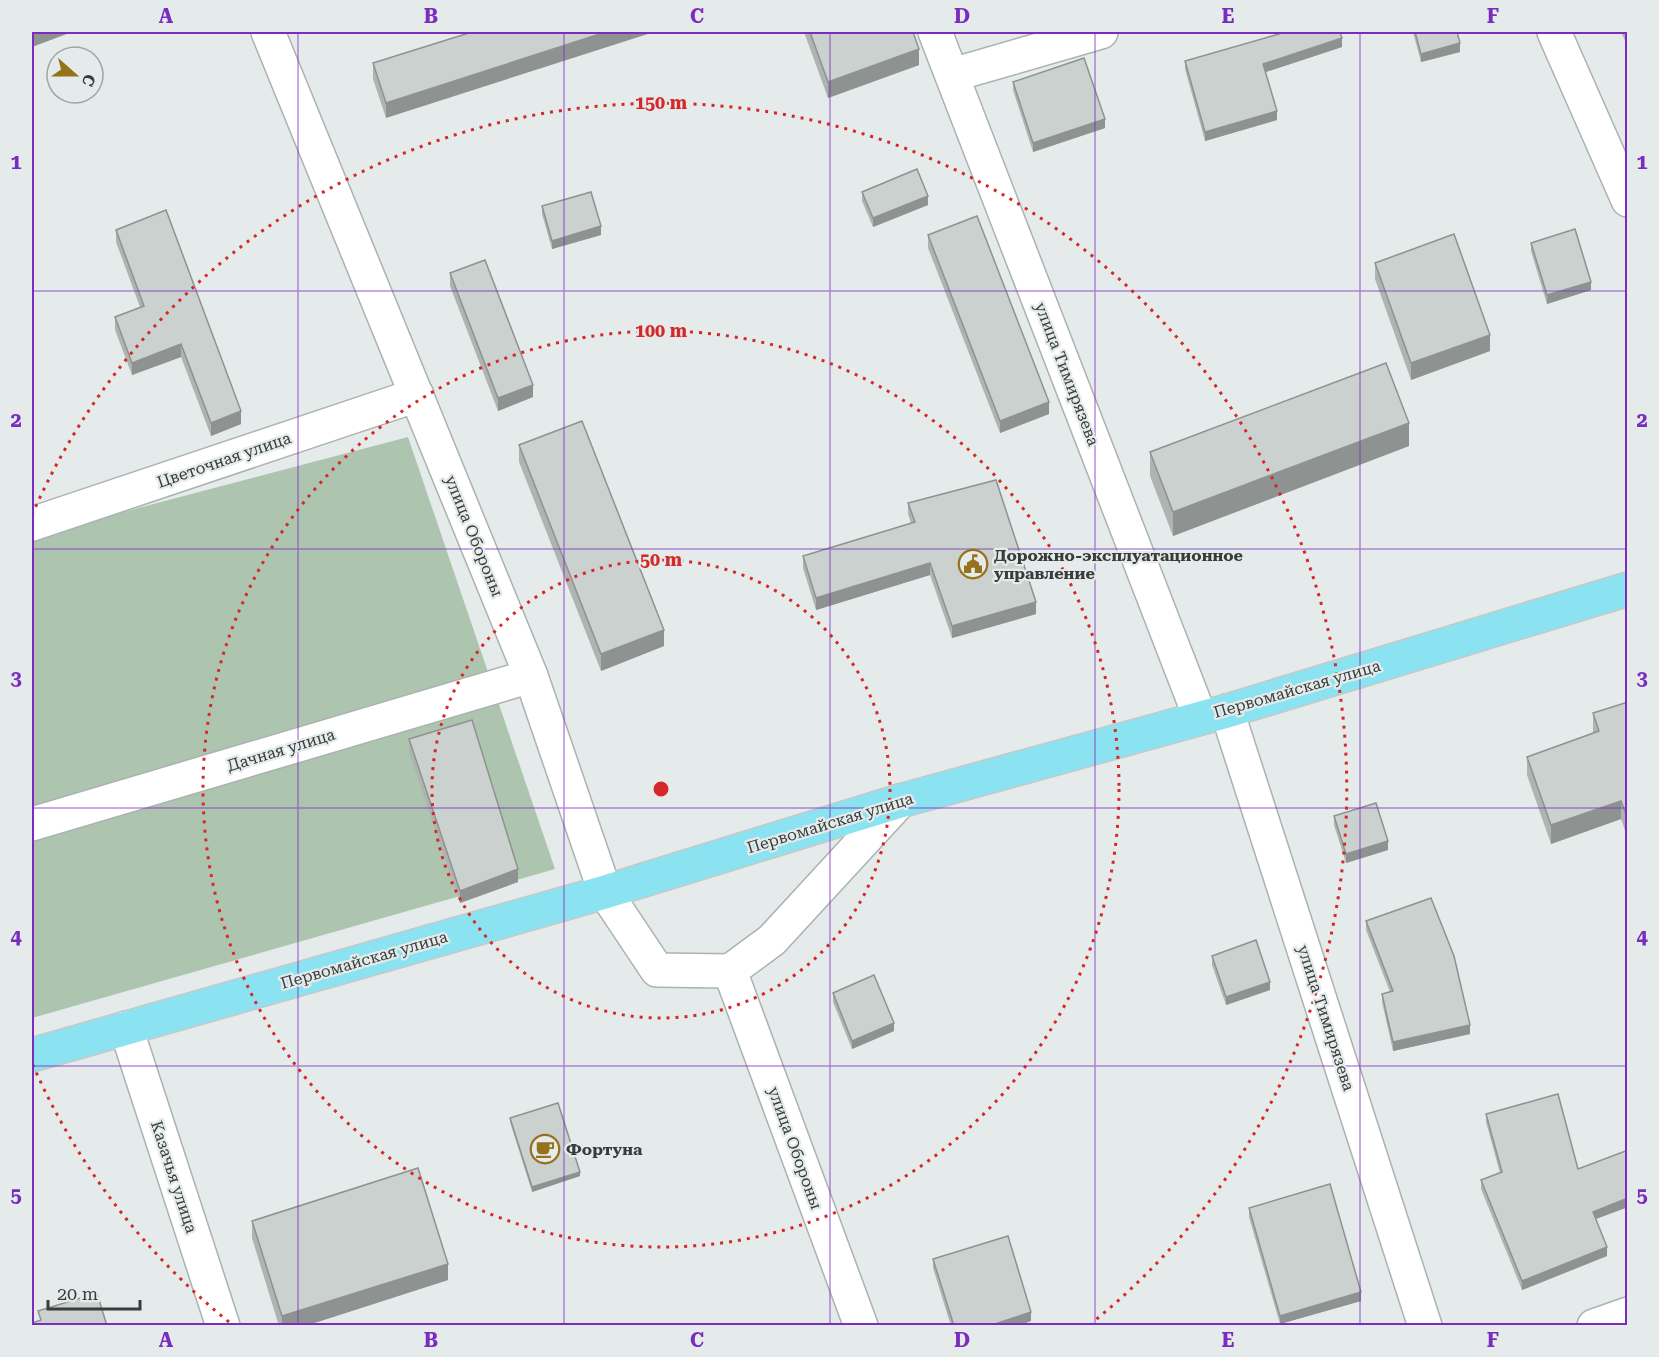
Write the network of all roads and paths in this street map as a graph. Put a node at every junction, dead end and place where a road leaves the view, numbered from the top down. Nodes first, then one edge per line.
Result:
1 (268, 32) edge
2 (935, 32) edge
3 (1101, 32) edge
4 (1554, 32) edge
5 (952, 75) junction
6 (1628, 200) edge
7 (417, 395) junction
8 (32, 524) edge
9 (1628, 589) edge
10 (531, 676) junction
11 (1213, 714) junction
12 (900, 801) junction
13 (32, 824) edge
14 (605, 892) junction
15 (730, 971) junction
16 (126, 1028) junction
17 (32, 1055) edge
18 (1628, 1314) edge
19 (223, 1326) edge
20 (861, 1326) edge
21 (1425, 1326) edge
22 (1594, 1326) edge

1 - 7 street, улица Обороны
2 - 5 street, улица Тимирязева
3 - 5 street
4 - 6 street
5 - 11 street, улица Тимирязева
7 - 8 street, Цветочная улица
7 - 10 street, улица Обороны
9 - 11 main road, Первомайская улица
10 - 13 street, Дачная улица
10 - 14 street, улица Обороны
11 - 12 main road, Первомайская улица
11 - 21 street, улица Тимирязева
12 - 14 main road, Первомайская улица
12 - 15 street
14 - 15 street, улица Обороны
14 - 16 main road, Первомайская улица
15 - 20 street, улица Обороны
16 - 17 main road, Первомайская улица
16 - 19 street, Казачья улица
18 - 22 street

